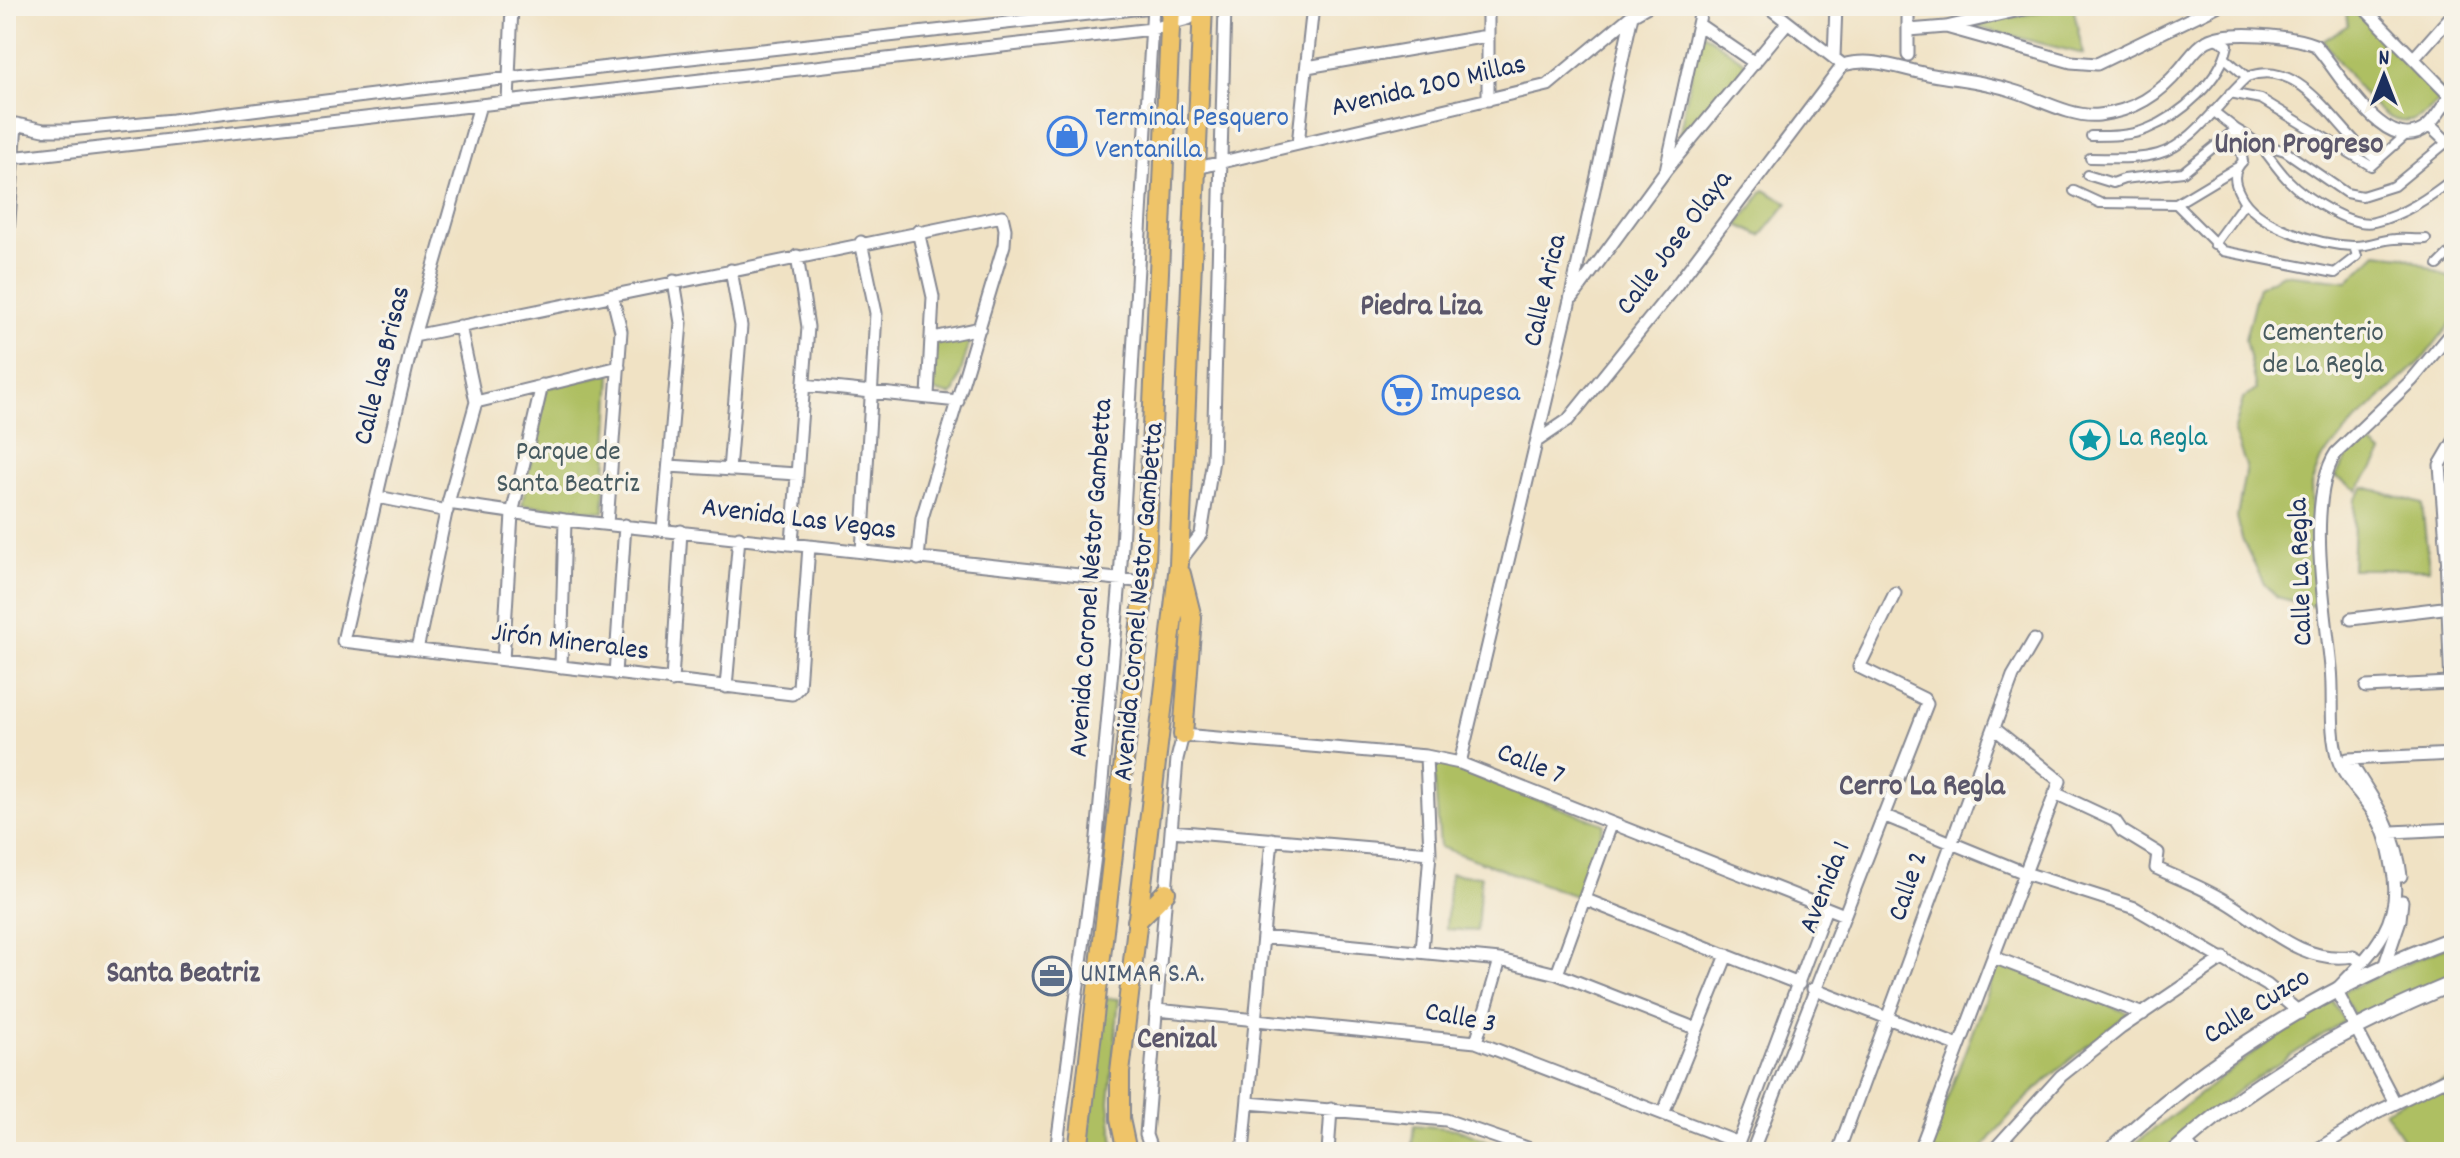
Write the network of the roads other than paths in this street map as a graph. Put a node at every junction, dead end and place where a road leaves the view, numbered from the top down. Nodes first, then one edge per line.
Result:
1 (512, 6) edge
2 (1153, 6) edge
3 (1161, 6) edge
4 (1171, 6) edge
5 (1225, 6) edge
6 (1313, 6) edge
7 (1488, 6) edge
8 (1648, 6) edge
9 (1702, 6) edge
10 (1767, 6) edge
11 (1836, 6) edge
12 (1908, 6) edge
13 (2037, 6) edge
14 (2217, 6) edge
15 (1203, 7) edge
16 (2364, 7) edge
17 (2454, 13) edge
18 (1632, 15) junction
19 (1787, 23) junction
20 (1008, 24) junction
21 (1698, 24) junction
22 (1161, 27) junction
23 (1946, 27) junction
24 (1909, 30) junction
25 (1487, 36) junction
26 (2215, 39) junction
27 (1010, 46) junction
28 (1908, 55) dead end
29 (2415, 57) junction
30 (2225, 58) junction
31 (1838, 61) junction
32 (1755, 63) junction
33 (1307, 67) junction
34 (2247, 77) junction
35 (509, 78) junction
36 (2230, 93) junction
37 (2452, 94) edge
38 (1488, 100) junction
39 (508, 102) junction
40 (480, 105) junction
41 (2213, 111) junction
42 (2429, 125) junction
43 (2236, 129) junction
44 (2407, 134) junction
45 (2091, 136) dead end
46 (2450, 141) edge
47 (2261, 143) junction
48 (1298, 144) junction
49 (11, 158) junction
50 (2090, 158) dead end
51 (2377, 160) junction
52 (1222, 162) junction
53 (1197, 168) junction
54 (2236, 168) junction
55 (1666, 170) junction
56 (2087, 175) dead end
57 (2454, 178) edge
58 (2074, 191) dead end
59 (2245, 202) junction
60 (2176, 204) junction
61 (918, 231) junction
62 (2426, 239) dead end
63 (861, 242) junction
64 (2214, 244) junction
65 (2354, 246) junction
66 (2454, 249) edge
67 (797, 256) junction
68 (6, 261) edge
69 (1578, 264) junction
70 (2438, 265) dead end
71 (731, 270) junction
72 (1592, 270) junction
73 (674, 281) junction
74 (612, 295) junction
75 (1570, 300) junction
76 (460, 326) junction
77 (980, 328) junction
78 (2454, 329) edge
79 (414, 336) junction
80 (933, 338) junction
81 (619, 367) junction
82 (542, 385) junction
83 (804, 385) junction
84 (872, 391) junction
85 (928, 396) junction
86 (958, 401) junction
87 (476, 402) junction
88 (1545, 407) junction
89 (1568, 420) junction
90 (1537, 441) junction
91 (2454, 441) edge
92 (669, 466) junction
93 (729, 470) junction
94 (797, 474) junction
95 (2448, 491) edge
96 (378, 497) junction
97 (448, 507) junction
98 (512, 514) junction
99 (565, 520) junction
100 (607, 524) junction
101 (625, 525) junction
102 (663, 529) junction
103 (681, 531) junction
104 (739, 537) junction
105 (792, 543) junction
106 (809, 546) junction
107 (862, 552) junction
108 (918, 559) junction
109 (1179, 564) junction
110 (2451, 572) edge
111 (1120, 580) junction
112 (1145, 582) junction
113 (1895, 593) dead end
114 (2451, 607) junction
115 (2351, 619) dead end
116 (2034, 640) dead end
117 (343, 641) joint
118 (417, 650) junction
119 (2452, 659) edge
120 (503, 660) junction
121 (561, 667) junction
122 (615, 674) junction
123 (672, 681) junction
124 (2450, 683) junction
125 (726, 687) junction
126 (2366, 687) dead end
127 (1995, 729) junction
128 (2454, 730) edge
129 (1183, 735) junction
130 (2454, 754) edge
131 (1426, 756) junction
132 (1460, 763) junction
133 (2055, 793) junction
134 (1883, 815) junction
135 (1611, 825) junction
136 (2454, 829) edge
137 (1171, 831) junction
138 (2392, 832) junction
139 (1272, 839) junction
140 (1950, 844) junction
141 (1430, 853) junction
142 (2025, 873) junction
143 (1166, 892) junction
144 (1584, 899) junction
145 (1826, 908) junction
146 (1842, 914) junction
147 (1137, 921) junction
148 (1263, 937) junction
149 (2454, 938) edge
150 (1422, 951) junction
151 (1727, 955) junction
152 (1993, 957) junction
153 (2224, 958) junction
154 (1500, 960) junction
155 (2363, 962) junction
156 (2384, 967) junction
157 (1557, 974) junction
158 (2454, 983) edge
159 (1799, 984) junction
160 (1813, 989) junction
161 (2336, 990) junction
162 (1157, 1010) junction
163 (2300, 1013) junction
164 (2143, 1014) junction
165 (1256, 1017) junction
166 (1889, 1018) junction
167 (2356, 1026) junction
168 (1697, 1029) junction
169 (1476, 1042) junction
170 (1959, 1046) junction
171 (2451, 1076) edge
172 (2454, 1096) edge
173 (1248, 1103) junction
174 (2395, 1103) junction
175 (1331, 1109) junction
176 (1663, 1114) junction
177 (1737, 1147) edge
178 (2190, 1147) edge
179 (1056, 1152) edge
180 (1078, 1152) edge
181 (1127, 1152) edge
182 (1152, 1152) edge
183 (1243, 1152) edge
184 (1328, 1152) edge
185 (1539, 1152) edge
186 (1752, 1152) edge
187 (1838, 1152) edge
188 (1919, 1152) edge
189 (1992, 1152) edge
190 (2109, 1152) edge
191 (2174, 1152) edge
192 (2313, 1152) edge

1 - 35 street
2 - 3 street
2 - 20 street
2 - 22 street, Avenida Coronel Néstor Gambetta
4 - 22 highway, Avenida Coronel Nestor Gambetta
5 - 52 street
6 - 33 street
7 - 25 street
8 - 18 street, Avenida 200 Millas
9 - 21 street
10 - 19 street
11 - 31 street
12 - 24 street
13 - 23 street
14 - 23 street
15 - 22 street
15 - 53 highway, Avenida Coronel Nestor Gambetta
16 - 29 street
17 - 29 street
18 - 38 street, Avenida 200 Millas
18 - 69 street, Calle Arica
19 - 31 street
19 - 32 street
20 - 27 street
20 - 35 street
21 - 32 street
21 - 55 street
22 - 27 street
22 - 111 street, Avenida Coronel Néstor Gambetta
22 - 112 highway, Avenida Coronel Nestor Gambetta
23 - 24 street
24 - 28 street
25 - 33 street
25 - 38 street
26 - 30 street
26 - 31 street
26 - 44 street
27 - 39 street
29 - 37 street
30 - 34 street
30 - 45 street
31 - 89 street, Calle Jose Olaya
32 - 55 street
33 - 48 street
34 - 36 street
34 - 51 street
35 - 39 street
35 - 49 street
36 - 41 street
36 - 51 street
37 - 42 street
38 - 48 street, Avenida 200 Millas
39 - 40 street
40 - 49 street
40 - 79 street, Calle las Brisas
41 - 43 street
41 - 50 street
42 - 44 street
42 - 46 street
43 - 47 street
43 - 54 street
43 - 56 street
44 - 51 street
46 - 47 street
47 - 57 street
48 - 52 street, Avenida 200 Millas
49 - 68 street
52 - 53 street, Avenida 200 Millas
52 - 109 street
53 - 109 highway, Avenida Coronel Nestor Gambetta
54 - 59 street
54 - 60 street
55 - 72 street
58 - 60 street
59 - 64 street
59 - 65 street
60 - 64 street
61 - 63 street
61 - 77 street
61 - 80 street
62 - 65 street
63 - 67 street
63 - 84 street
64 - 65 street
66 - 70 street
67 - 71 street
67 - 83 street
69 - 72 street
69 - 75 street, Calle Arica
71 - 73 street
71 - 93 street
72 - 75 street
73 - 74 street
73 - 92 street
74 - 76 street
74 - 81 street
75 - 88 street, Calle Arica
76 - 79 street
76 - 87 street
77 - 80 street
77 - 86 street
78 - 155 street, Calle La Regla
79 - 96 street, Calle las Brisas
80 - 85 street
81 - 82 street
81 - 100 street
82 - 87 street
82 - 98 street
83 - 84 street
83 - 94 street
84 - 85 street
84 - 107 street
85 - 86 street
86 - 108 street
87 - 97 street
88 - 89 street
88 - 90 street, Calle Arica
89 - 90 street, Calle Jose Olaya
90 - 132 street, Calle Arica
91 - 95 street
92 - 93 street
92 - 102 street
93 - 94 street
94 - 105 street
95 - 110 street
96 - 97 street, Avenida Las Vegas
96 - 117 street, Calle las Brisas
97 - 98 street, Avenida Las Vegas
97 - 118 street
98 - 99 street, Avenida Las Vegas
98 - 120 street
99 - 100 street, Avenida Las Vegas
99 - 121 street
100 - 101 street, Avenida Las Vegas
101 - 102 street, Avenida Las Vegas
101 - 122 street
102 - 103 street, Avenida Las Vegas
103 - 104 street, Avenida Las Vegas
103 - 123 street
104 - 105 street, Avenida Las Vegas
104 - 125 street
105 - 106 street, Avenida Las Vegas
106 - 107 street, Avenida Las Vegas
106 - 125 street, Jirón Minerales
107 - 108 street, Avenida Las Vegas
108 - 111 street, Avenida Las Vegas
109 - 129 highway
109 - 147 highway, Avenida Coronel Nestor Gambetta
110 - 114 street
111 - 112 street, Avenida Las Vegas
111 - 179 street, Avenida Coronel Néstor Gambetta
112 - 180 highway, Avenida Coronel Nestor Gambetta
113 - 134 street, Avenida 1
114 - 115 street
114 - 119 street
116 - 127 street, Calle 2
117 - 118 street, Jirón Minerales
118 - 120 street, Jirón Minerales
119 - 124 street
120 - 121 street, Jirón Minerales
121 - 122 street, Jirón Minerales
122 - 123 street, Jirón Minerales
123 - 125 street, Jirón Minerales
124 - 126 street
124 - 128 street
127 - 133 street
127 - 140 street, Calle 2
129 - 131 street, Calle 7
129 - 137 street
130 - 138 street
131 - 132 street, Calle 7
131 - 141 street
132 - 135 street, Calle 7
133 - 142 street
133 - 155 street
134 - 140 street
134 - 146 street, Avenida 1
135 - 144 street
135 - 145 street, Calle 7
136 - 138 street
137 - 139 street
137 - 143 street
138 - 156 street
139 - 141 street
139 - 148 street
140 - 142 street
140 - 166 street, Calle 2
141 - 150 street
142 - 152 street
142 - 153 street
143 - 147 highway
143 - 162 street
144 - 151 street
144 - 157 street
145 - 146 street, Calle 7
145 - 159 street, Avenida 1
146 - 160 street, Avenida 1
147 - 181 highway, Avenida Coronel Nestor Gambetta
148 - 150 street
148 - 165 street
149 - 156 street, Calle Cuzco
150 - 154 street
151 - 159 street
151 - 168 street
152 - 164 street
152 - 170 street
153 - 163 street
153 - 164 street
154 - 157 street
154 - 169 street
155 - 161 street
156 - 161 street, Calle Cuzco
157 - 168 street
158 - 167 street
159 - 177 street, Avenida 1
160 - 166 street
160 - 186 street, Avenida 1
161 - 163 street, Calle Cuzco
161 - 167 street
162 - 165 street, Calle 3
162 - 182 street
163 - 190 street, Calle Cuzco
164 - 189 street
165 - 169 street, Calle 3
165 - 173 street
166 - 170 street
166 - 187 street, Calle 2
167 - 174 street
167 - 178 street
168 - 176 street
169 - 176 street, Calle 3
170 - 188 street
171 - 172 street
171 - 174 street
173 - 175 street
173 - 183 street
174 - 192 street
175 - 184 street
175 - 185 street
176 - 177 street, Calle 3
178 - 191 street

